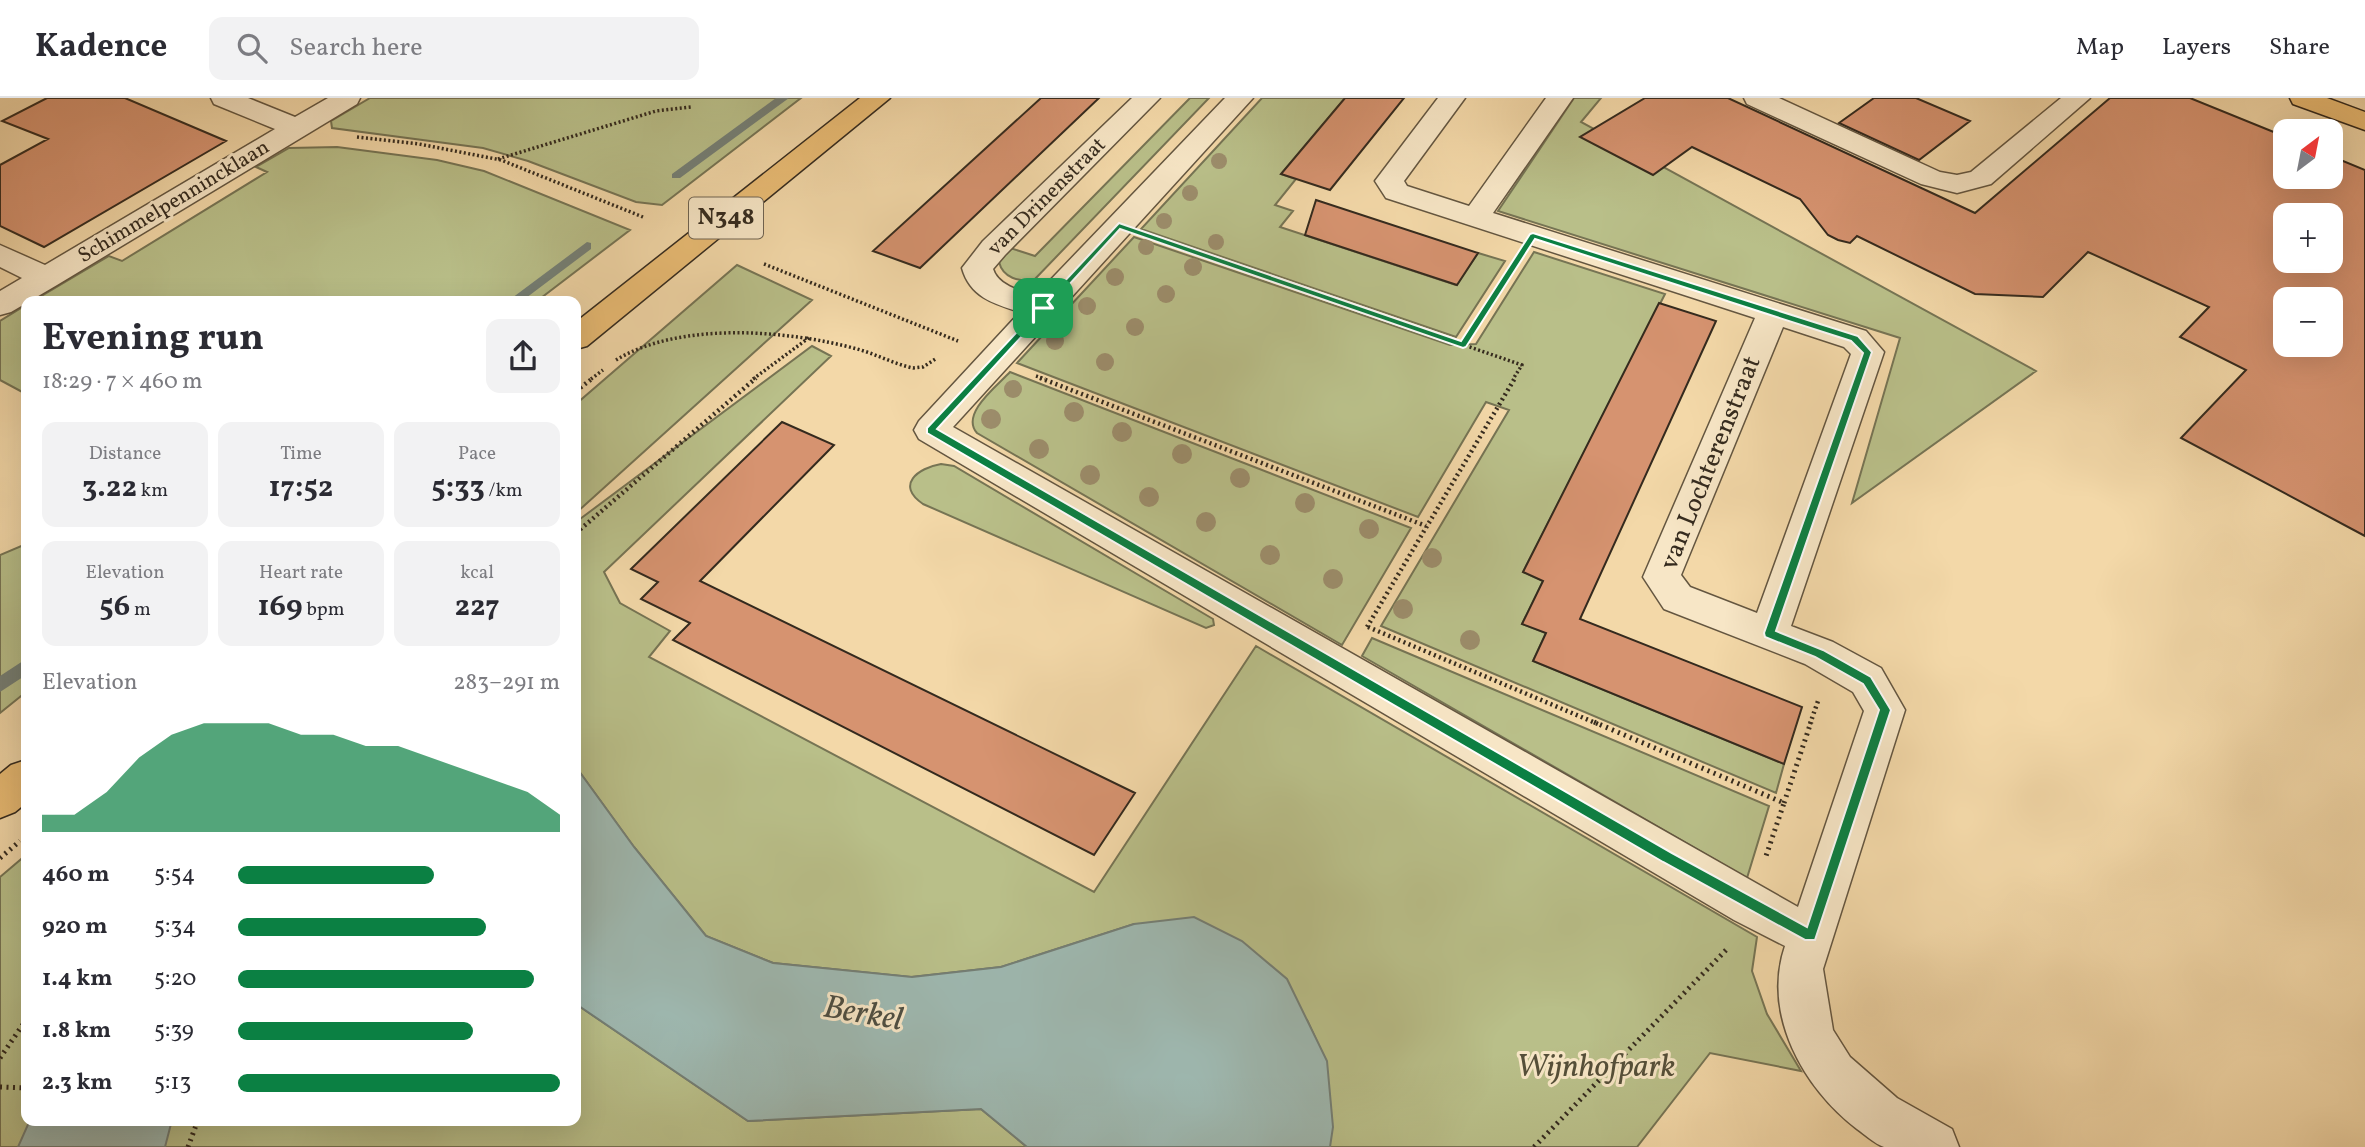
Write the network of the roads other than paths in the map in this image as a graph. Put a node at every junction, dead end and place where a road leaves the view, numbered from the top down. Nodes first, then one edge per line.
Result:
1 (224, 98) edge
2 (346, 98) edge
3 (877, 98) edge
4 (1147, 98) edge
5 (1240, 98) edge
6 (1452, 98) edge
7 (1560, 98) edge
8 (1757, 98) edge
9 (2077, 98) edge
10 (2303, 98) edge
11 (2365, 122) edge
12 (297, 128) junction
13 (1476, 217) junction
14 (0, 256) edge
15 (46, 278) junction
16 (0, 305) edge
17 (1043, 308) junction
18 (1773, 312) junction
19 (581, 334) edge
20 (1769, 633) junction
21 (21, 782) edge
22 (0, 799) edge
23 (1810, 936) junction
24 (1934, 1147) edge

1 - 12 street
2 - 12 street, Schimmelpennincklaan
3 - 19 main road, N348
4 - 17 street, van Drinenstraat
5 - 17 street
6 - 13 street
7 - 13 street
8 - 9 street
10 - 11 main road
12 - 15 street, Schimmelpennincklaan
13 - 18 street
14 - 15 street
15 - 16 street, Schimmelpennincklaan
17 - 23 street
18 - 20 street
18 - 20 street, van Lochterenstraat
20 - 23 street, van Lochterenstraat
21 - 22 main road
23 - 24 street, van Lochterenstraat

